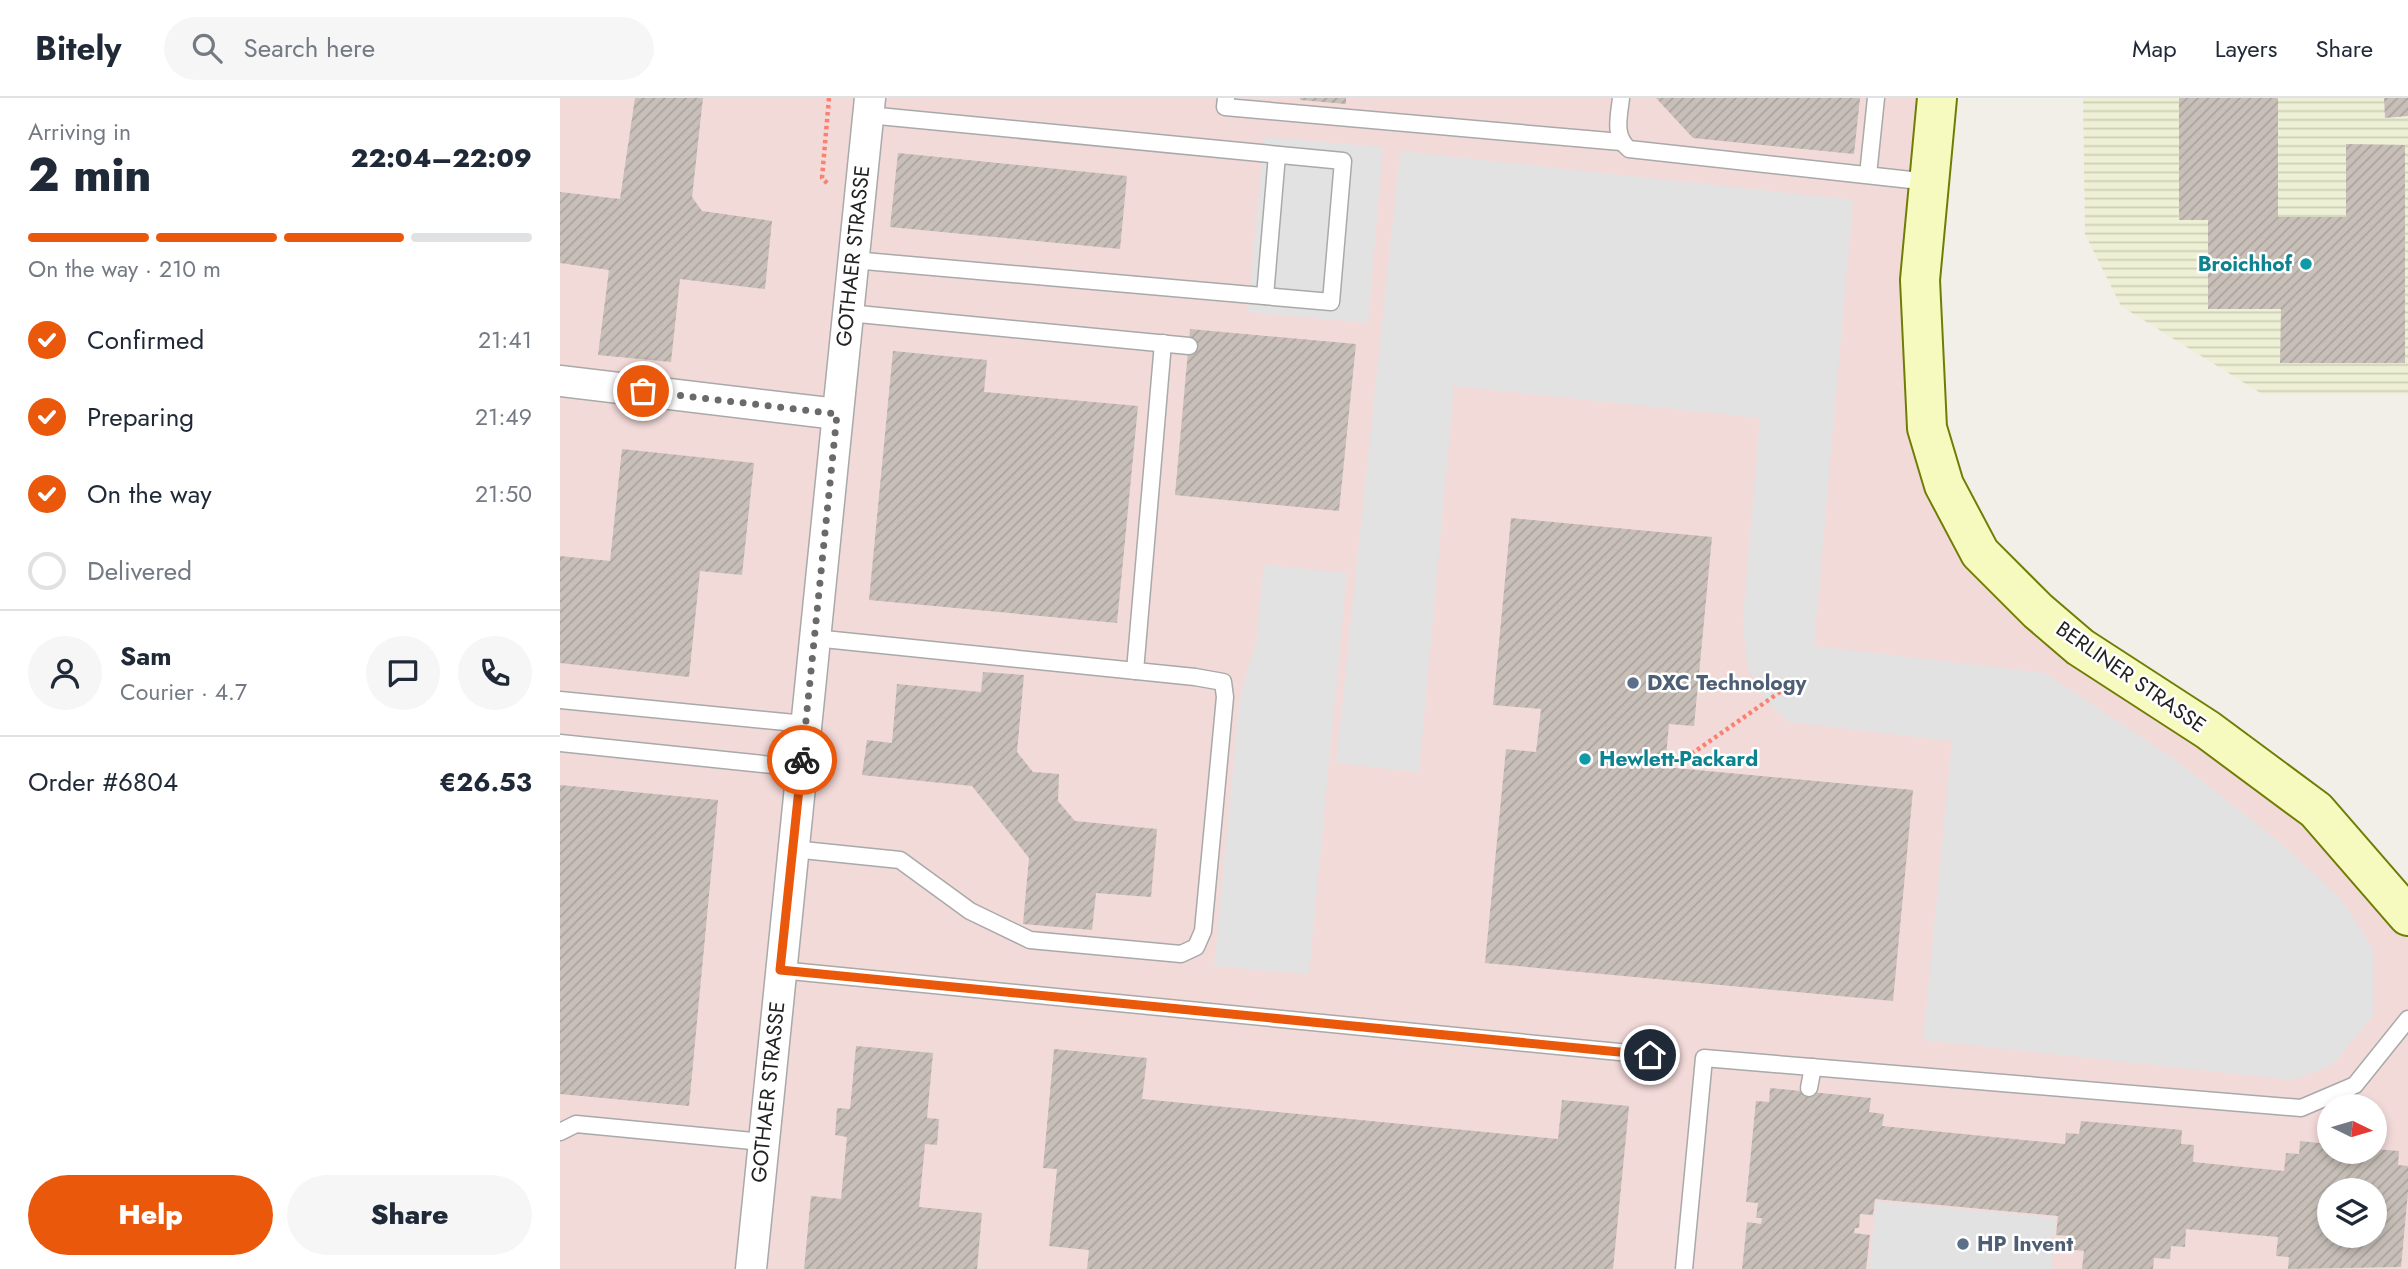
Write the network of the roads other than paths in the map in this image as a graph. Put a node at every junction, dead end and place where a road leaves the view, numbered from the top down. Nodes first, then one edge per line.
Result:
1 (1226, 98) edge
2 (1621, 98) edge
3 (1875, 98) edge
4 (1937, 98) edge
5 (869, 107) edge
6 (1621, 142) junction
7 (1277, 155) junction
8 (1868, 175) junction
9 (1929, 182) junction
10 (853, 260) junction
11 (1265, 296) junction
12 (848, 313) junction
13 (1163, 343) junction
14 (1189, 346) dead end
15 (560, 380) edge
16 (837, 414) junction
17 (814, 638) junction
18 (1135, 671) junction
19 (560, 700) edge
20 (806, 724) junction
21 (560, 743) edge
22 (801, 768) junction
23 (793, 849) junction
24 (2408, 916) edge
25 (780, 970) junction
26 (2408, 1019) edge
27 (1650, 1055) dead end
28 (1813, 1067) junction
29 (1809, 1088) dead end
30 (560, 1132) edge
31 (763, 1142) junction
32 (751, 1269) edge
33 (1684, 1269) edge

1 - 6 lane
2 - 6 lane
3 - 8 lane
4 - 9 street, BERLINER STRASSE
5 - 7 lane
5 - 10 street, GOTHAER STRASSE
6 - 8 lane
7 - 11 lane
7 - 11 lane
8 - 9 lane
9 - 24 street, BERLINER STRASSE
10 - 11 lane
10 - 12 street, GOTHAER STRASSE
12 - 13 lane
12 - 16 street, GOTHAER STRASSE
13 - 14 lane
13 - 18 lane
15 - 16 street
16 - 17 street, GOTHAER STRASSE
17 - 18 lane
17 - 20 street, GOTHAER STRASSE
18 - 23 lane
19 - 20 lane
20 - 22 street, GOTHAER STRASSE
21 - 22 lane
22 - 23 street, GOTHAER STRASSE
23 - 25 street, GOTHAER STRASSE
25 - 27 lane
25 - 31 street, GOTHAER STRASSE
26 - 28 lane
28 - 29 lane
28 - 33 lane
30 - 31 lane
31 - 32 street, GOTHAER STRASSE

